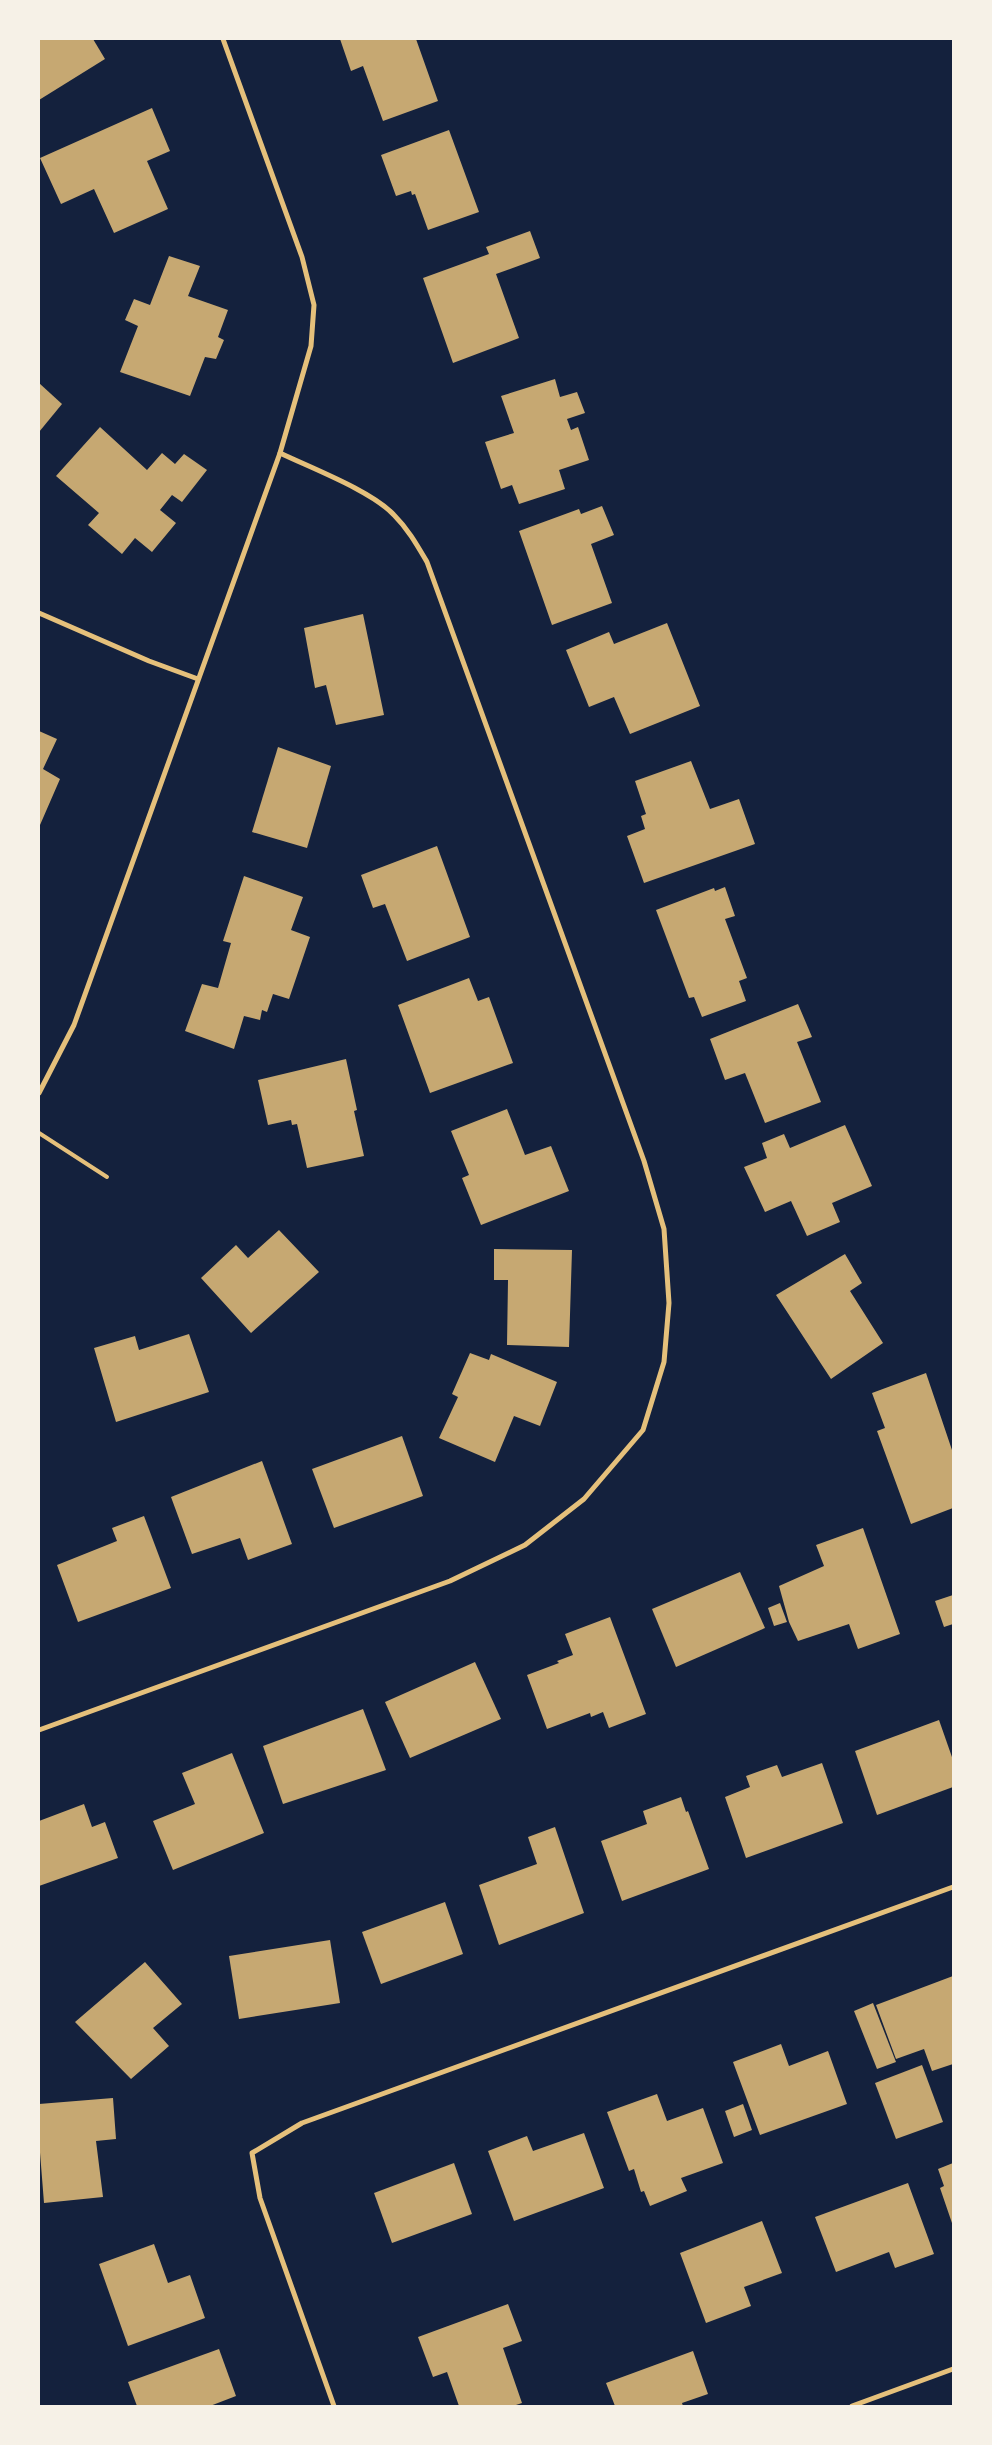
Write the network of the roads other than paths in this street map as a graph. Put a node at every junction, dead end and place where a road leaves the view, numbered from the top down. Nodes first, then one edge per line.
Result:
1 (223, 39) edge
2 (280, 453) junction
3 (39, 613) edge
4 (198, 679) junction
5 (39, 1093) edge
6 (39, 1133) edge
7 (108, 1177) dead end
8 (39, 1730) edge
9 (953, 1887) edge
10 (953, 2369) edge
11 (334, 2406) edge
12 (852, 2406) edge

1 - 2 street
2 - 4 street
2 - 8 street
3 - 4 street
4 - 5 street
6 - 7 lane
9 - 11 street
10 - 12 street

